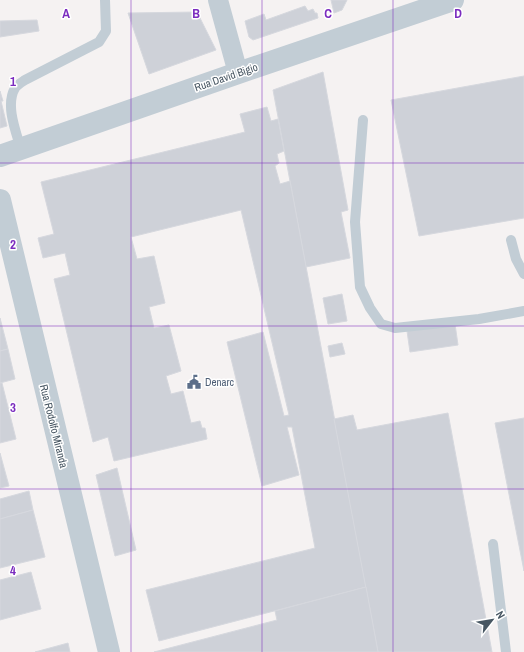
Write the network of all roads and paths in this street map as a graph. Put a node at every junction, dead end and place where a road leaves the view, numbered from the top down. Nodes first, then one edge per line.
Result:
1 (105, 0) edge
2 (218, 0) edge
3 (453, 0) edge
4 (238, 73) junction
5 (363, 120) dead end
6 (22, 149) junction
7 (0, 156) edge
8 (0, 200) edge
9 (511, 240) dead end
10 (524, 274) edge
11 (524, 311) edge
12 (493, 544) dead end
13 (109, 652) edge
14 (506, 652) edge

1 - 6 lane
2 - 4 street
3 - 4 street, Rua David Bigio
4 - 6 street, Rua David Bigio
5 - 11 lane
6 - 7 street, Rua David Bigio
8 - 13 street, Rua Rodolfo Miranda
9 - 10 lane
12 - 14 lane

